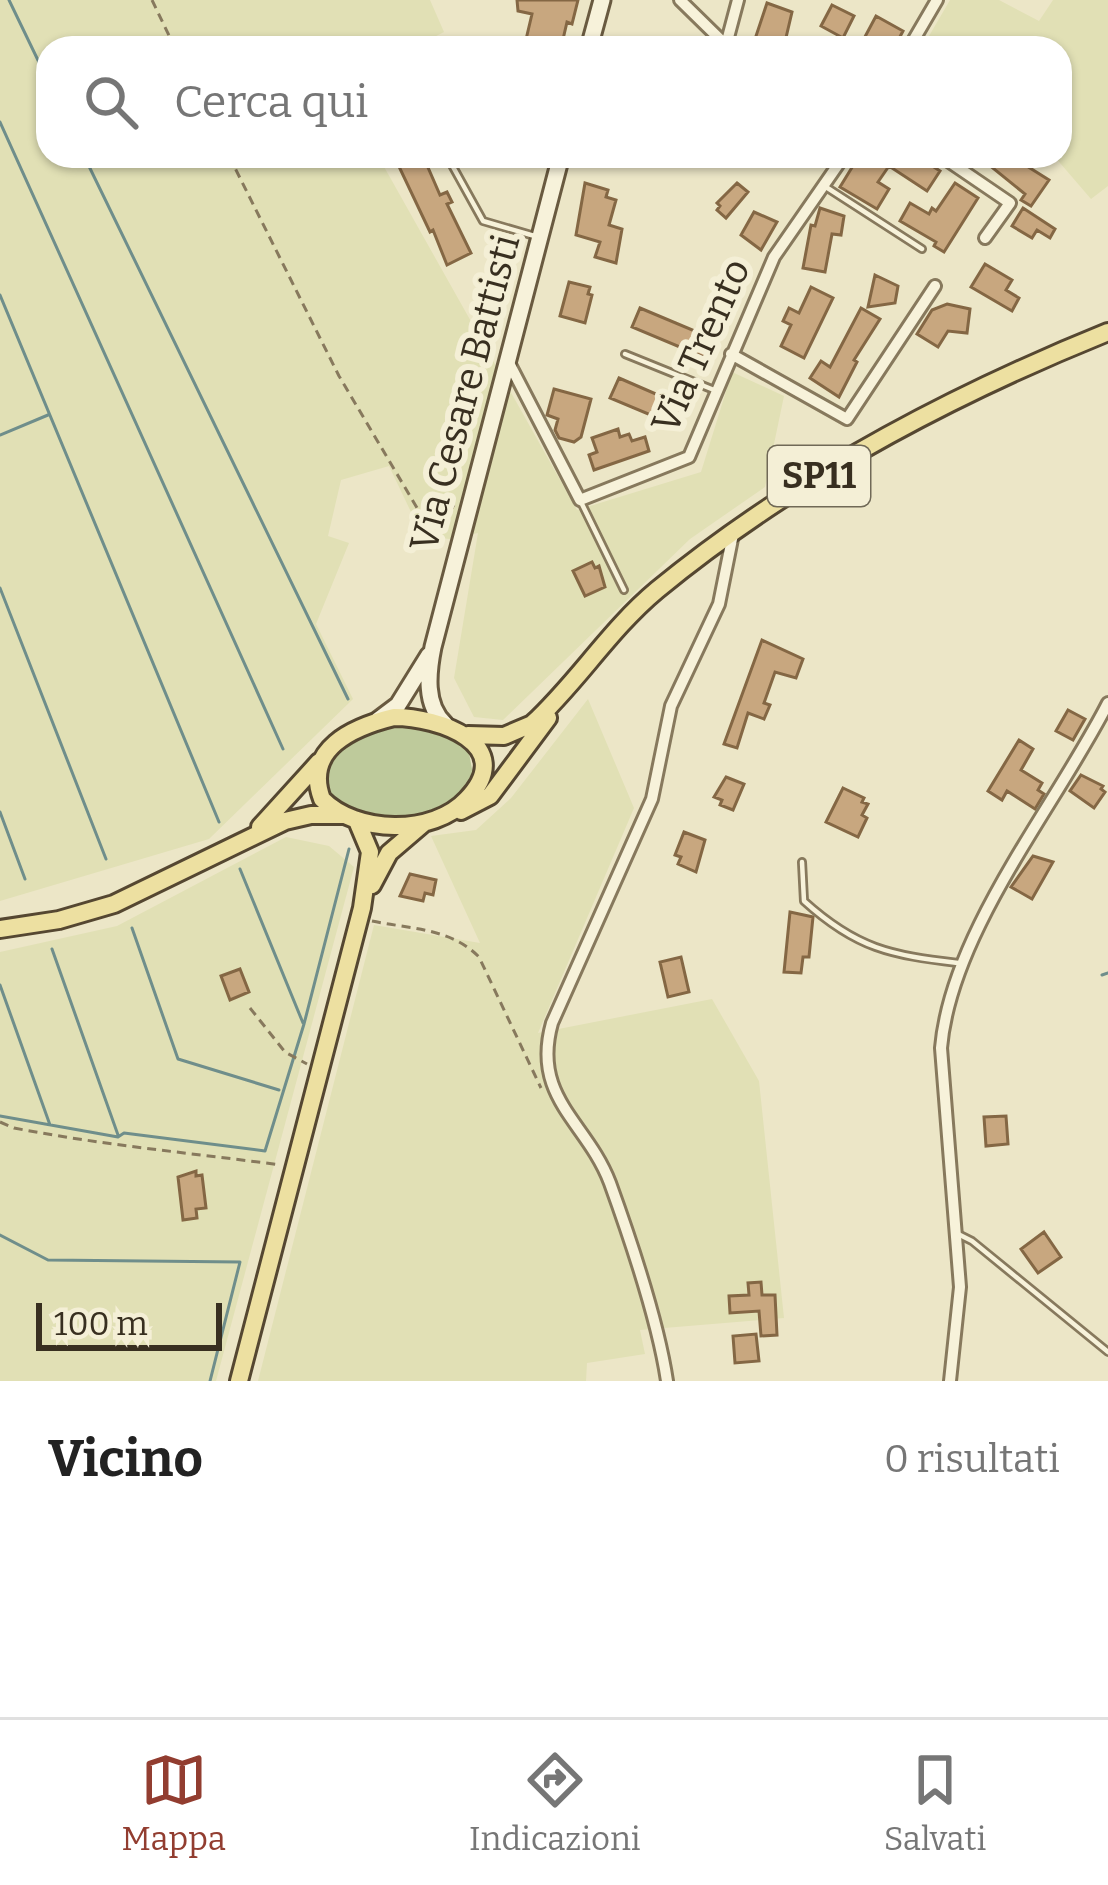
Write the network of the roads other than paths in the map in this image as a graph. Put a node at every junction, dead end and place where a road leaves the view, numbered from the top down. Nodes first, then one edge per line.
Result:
1 (602, 0) edge
2 (680, 0) edge
3 (738, 0) edge
4 (937, 0) edge
5 (593, 36) edge
6 (717, 36) edge
7 (729, 36) edge
8 (916, 36) edge
9 (454, 168) edge
10 (558, 168) edge
11 (834, 168) edge
12 (959, 168) edge
13 (823, 185) junction
14 (539, 237) junction
15 (985, 238) dead end
16 (922, 248) dead end
17 (935, 286) dead end
18 (1108, 332) edge
19 (625, 354) dead end
20 (731, 354) junction
21 (508, 361) junction
22 (716, 390) junction
23 (580, 500) junction
24 (733, 534) junction
25 (624, 590) dead end
26 (433, 647) junction
27 (571, 682) junction
28 (1108, 704) edge
29 (370, 724) junction
30 (445, 724) junction
31 (468, 735) junction
32 (321, 760) junction
33 (350, 818) junction
34 (435, 818) junction
35 (251, 836) junction
36 (802, 862) dead end
37 (360, 913) junction
38 (0, 929) edge
39 (964, 964) junction
40 (956, 1233) junction
41 (1108, 1352) edge
42 (239, 1381) edge
43 (667, 1381) edge
44 (950, 1381) edge

1 - 5 street
2 - 6 street
3 - 7 street
4 - 8 street
9 - 14 lane
10 - 14 street, Via Cesare Battisti
11 - 13 street, Via Trento
12 - 15 street
13 - 16 lane
13 - 20 street, Via Trento
14 - 21 street, Via Cesare Battisti
17 - 20 street
18 - 24 main road, SP11
19 - 22 lane
20 - 22 street, Via Trento
21 - 23 street
21 - 26 street, Via Cesare Battisti
22 - 23 street, Via Trento
23 - 25 lane
24 - 27 main road, SP11
24 - 43 street
26 - 29 street, Via Cesare Battisti
26 - 30 street, Via Cesare Battisti
27 - 31 main road, SP11
27 - 34 main road, SP11
28 - 39 street
29 - 30 main road
29 - 32 main road, Via Cesare Battisti
30 - 31 main road
31 - 34 main road, SP11
32 - 33 main road, SP11
32 - 35 main road, Via Cesare Battisti
33 - 34 main road, SP11
33 - 35 main road
33 - 37 main road, SP11
34 - 37 main road, SP11
35 - 38 main road
36 - 39 lane
37 - 42 main road, SP11
39 - 40 street
40 - 41 lane
40 - 44 street

